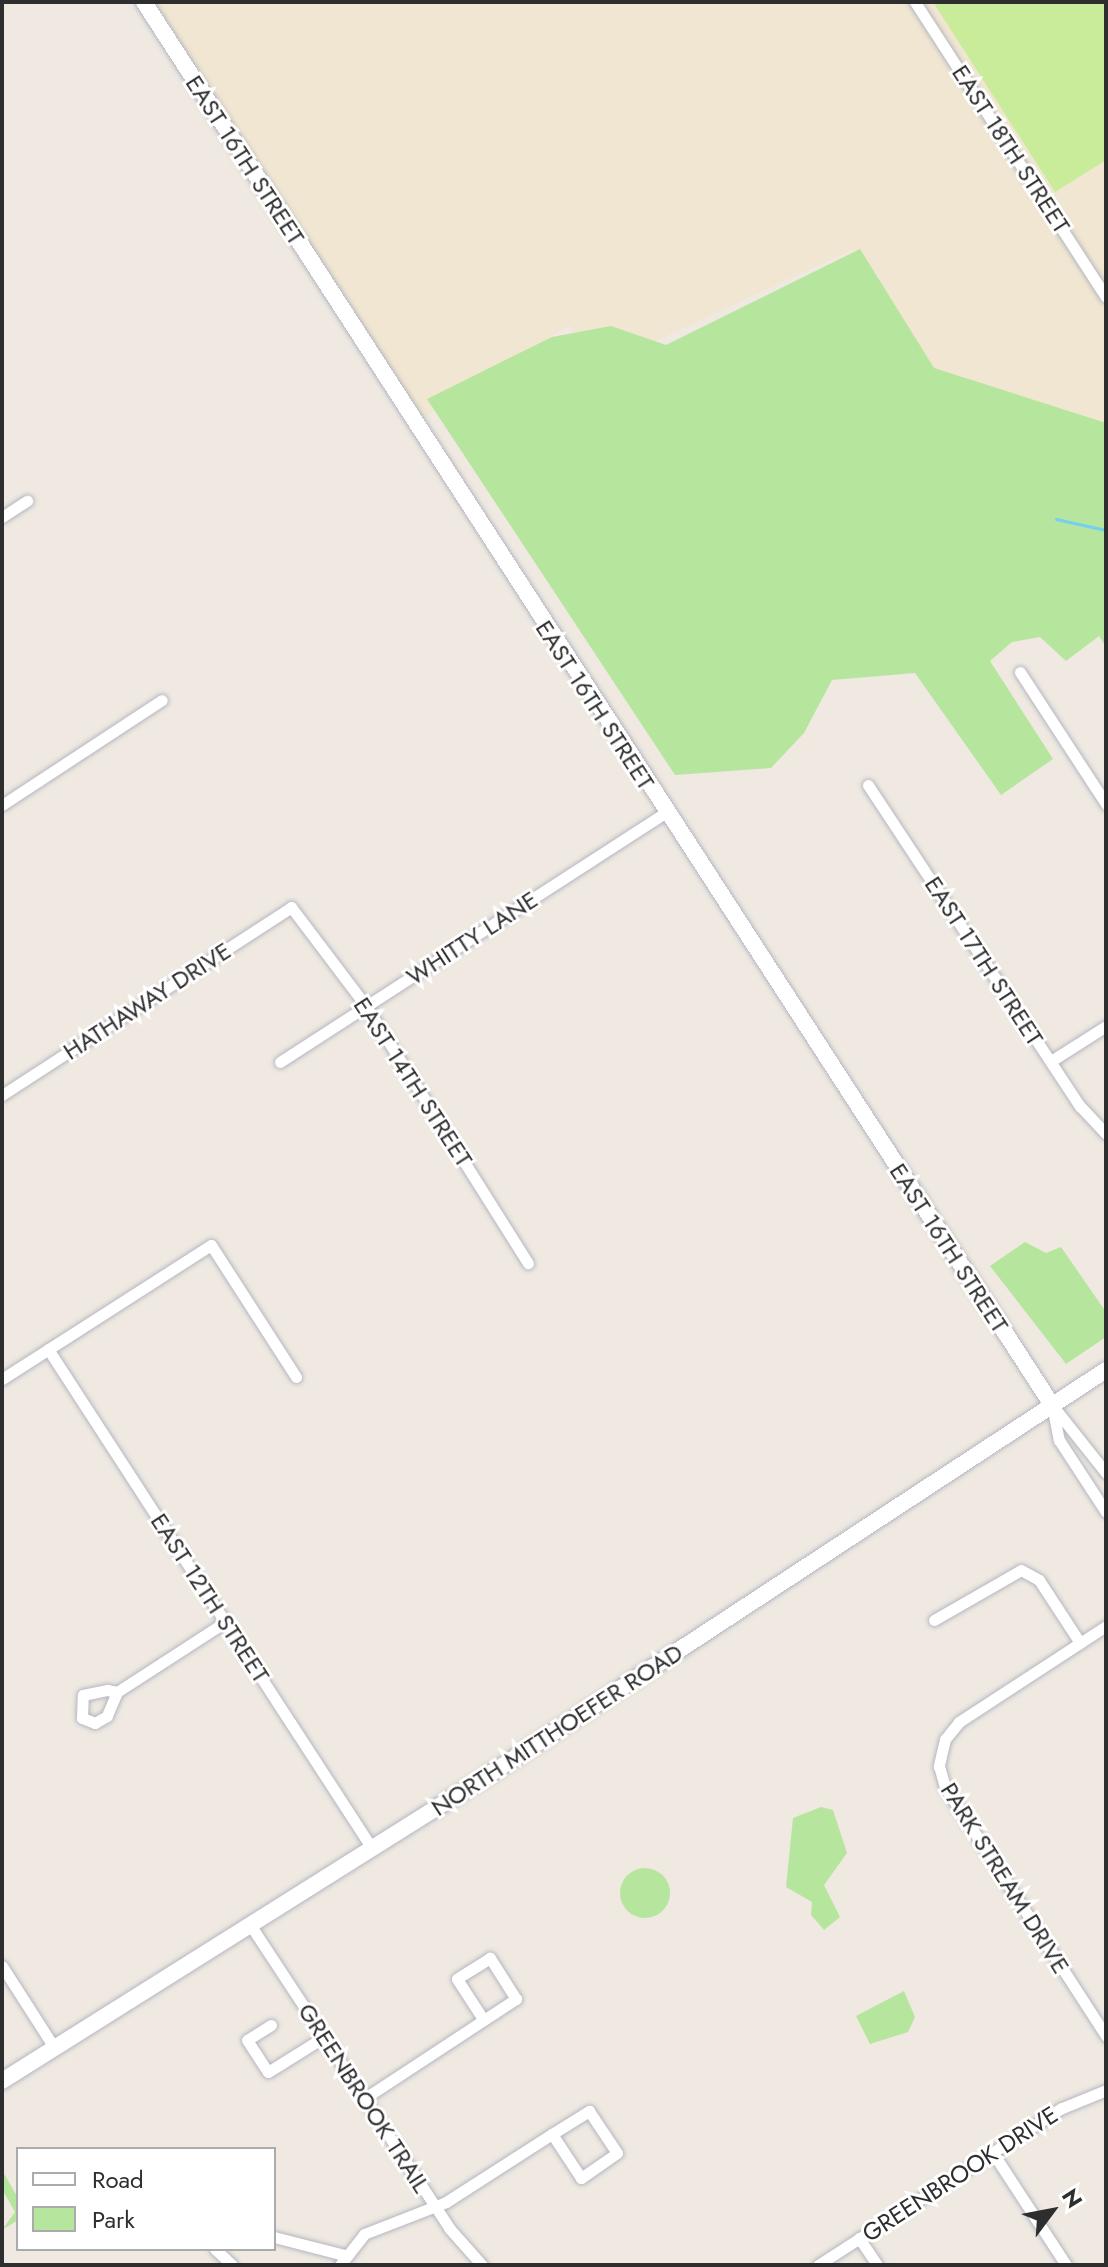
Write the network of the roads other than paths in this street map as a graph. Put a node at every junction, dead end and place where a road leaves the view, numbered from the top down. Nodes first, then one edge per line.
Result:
1 (144, 2) edge
2 (915, 2) edge
3 (1106, 297) edge
4 (27, 501) dead end
5 (2, 517) edge
6 (1020, 672) dead end
7 (162, 700) dead end
8 (868, 785) dead end
9 (1106, 804) edge
10 (2, 805) edge
11 (665, 813) junction
12 (291, 907) joint
13 (366, 1006) junction
14 (1106, 1026) edge
15 (1051, 1061) junction
16 (280, 1062) dead end
17 (2, 1095) edge
18 (1106, 1134) edge
19 (528, 1263) dead end
20 (48, 1349) junction
21 (1106, 1370) edge
22 (296, 1377) dead end
23 (2, 1379) edge
24 (1052, 1405) junction
25 (1106, 1473) edge
26 (1106, 1512) edge
27 (934, 1620) dead end
28 (225, 1622) junction
29 (1106, 1626) edge
30 (1080, 1643) junction
31 (117, 1692) dead end
32 (371, 1847) junction
33 (251, 1926) junction
34 (2, 1966) edge
35 (483, 2019) junction
36 (271, 2025) dead end
37 (1106, 2036) edge
38 (324, 2037) junction
39 (55, 2049) junction
40 (2, 2081) edge
41 (1106, 2090) edge
42 (365, 2098) junction
43 (552, 2134) junction
44 (993, 2153) junction
45 (434, 2206) junction
46 (276, 2238) edge
47 (859, 2238) junction
48 (217, 2251) edge
49 (342, 2260) edge
50 (232, 2265) edge
51 (482, 2265) edge
52 (818, 2265) edge
53 (877, 2265) edge
54 (1066, 2265) edge

1 - 11 street, EAST 16TH STREET
2 - 3 street, EAST 18TH STREET
4 - 5 street
6 - 9 street
7 - 10 street
8 - 15 street, EAST 17TH STREET
11 - 13 street, WHITTY LANE
11 - 24 street, EAST 16TH STREET
12 - 13 street, EAST 14TH STREET
12 - 17 street, HATHAWAY DRIVE
13 - 16 street, WHITTY LANE
13 - 19 street, EAST 14TH STREET
14 - 15 street
15 - 18 street, EAST 17TH STREET
20 - 22 street
20 - 23 street
20 - 28 street, EAST 12TH STREET
21 - 24 street, NORTH MITTHOEFER ROAD
24 - 25 street
24 - 26 street
24 - 32 street, NORTH MITTHOEFER ROAD
27 - 30 street
28 - 31 street
28 - 32 street, EAST 12TH STREET
29 - 30 street
30 - 37 street, PARK STREAM DRIVE
32 - 33 street, NORTH MITTHOEFER ROAD
33 - 38 street, GREENBROOK TRAIL
33 - 39 street, NORTH MITTHOEFER ROAD
34 - 39 street
35 - 35 street
35 - 42 street
36 - 38 street
38 - 42 street, GREENBROOK TRAIL
39 - 40 street, NORTH MITTHOEFER ROAD
41 - 44 street, GREENBROOK DRIVE
42 - 45 street, GREENBROOK TRAIL
43 - 43 street
43 - 45 street
44 - 47 street, GREENBROOK DRIVE
44 - 54 street
45 - 49 street
45 - 51 street, GREENBROOK TRAIL
46 - 49 street
47 - 52 street, GREENBROOK DRIVE
47 - 53 street
48 - 50 street

